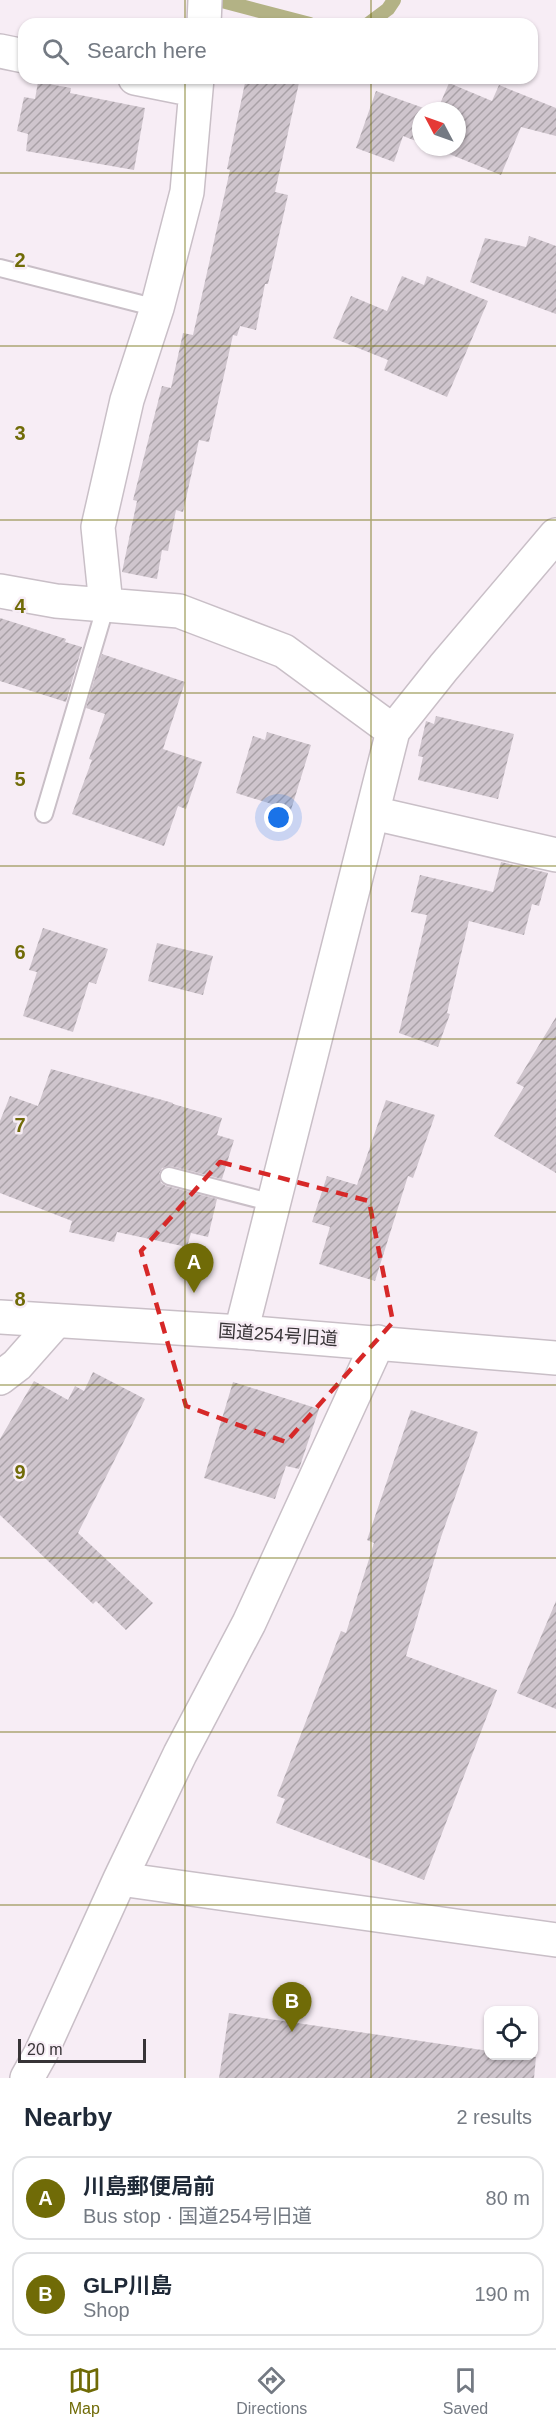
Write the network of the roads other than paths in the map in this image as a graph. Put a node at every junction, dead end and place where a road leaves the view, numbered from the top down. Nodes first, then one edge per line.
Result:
1 (205, 0) edge
2 (204, 18) edge
3 (0, 51) edge
4 (18, 55) edge
5 (196, 84) edge
6 (0, 268) edge
7 (157, 308) junction
8 (556, 535) edge
9 (0, 591) edge
10 (106, 605) junction
11 (393, 731) junction
12 (373, 813) junction
13 (44, 814) dead end
14 (556, 855) edge
15 (169, 1176) dead end
16 (273, 1203) junction
17 (0, 1317) edge
18 (56, 1321) junction
19 (241, 1332) junction
20 (378, 1342) junction
21 (556, 1358) edge
22 (0, 1378) edge
23 (120, 1879) junction
24 (556, 1940) edge
25 (27, 2078) edge

1 - 2 street
3 - 4 street
5 - 7 street
6 - 7 lane
7 - 10 street
8 - 11 street
9 - 10 street
10 - 11 street
10 - 13 lane
11 - 12 street
12 - 14 street
12 - 16 street
15 - 16 lane
16 - 19 street
17 - 18 street, 国道254号旧道
18 - 19 street, 国道254号旧道
18 - 22 street
19 - 20 street, 国道254号旧道
20 - 21 street, 国道254号旧道
20 - 23 street
23 - 24 street
23 - 25 street

